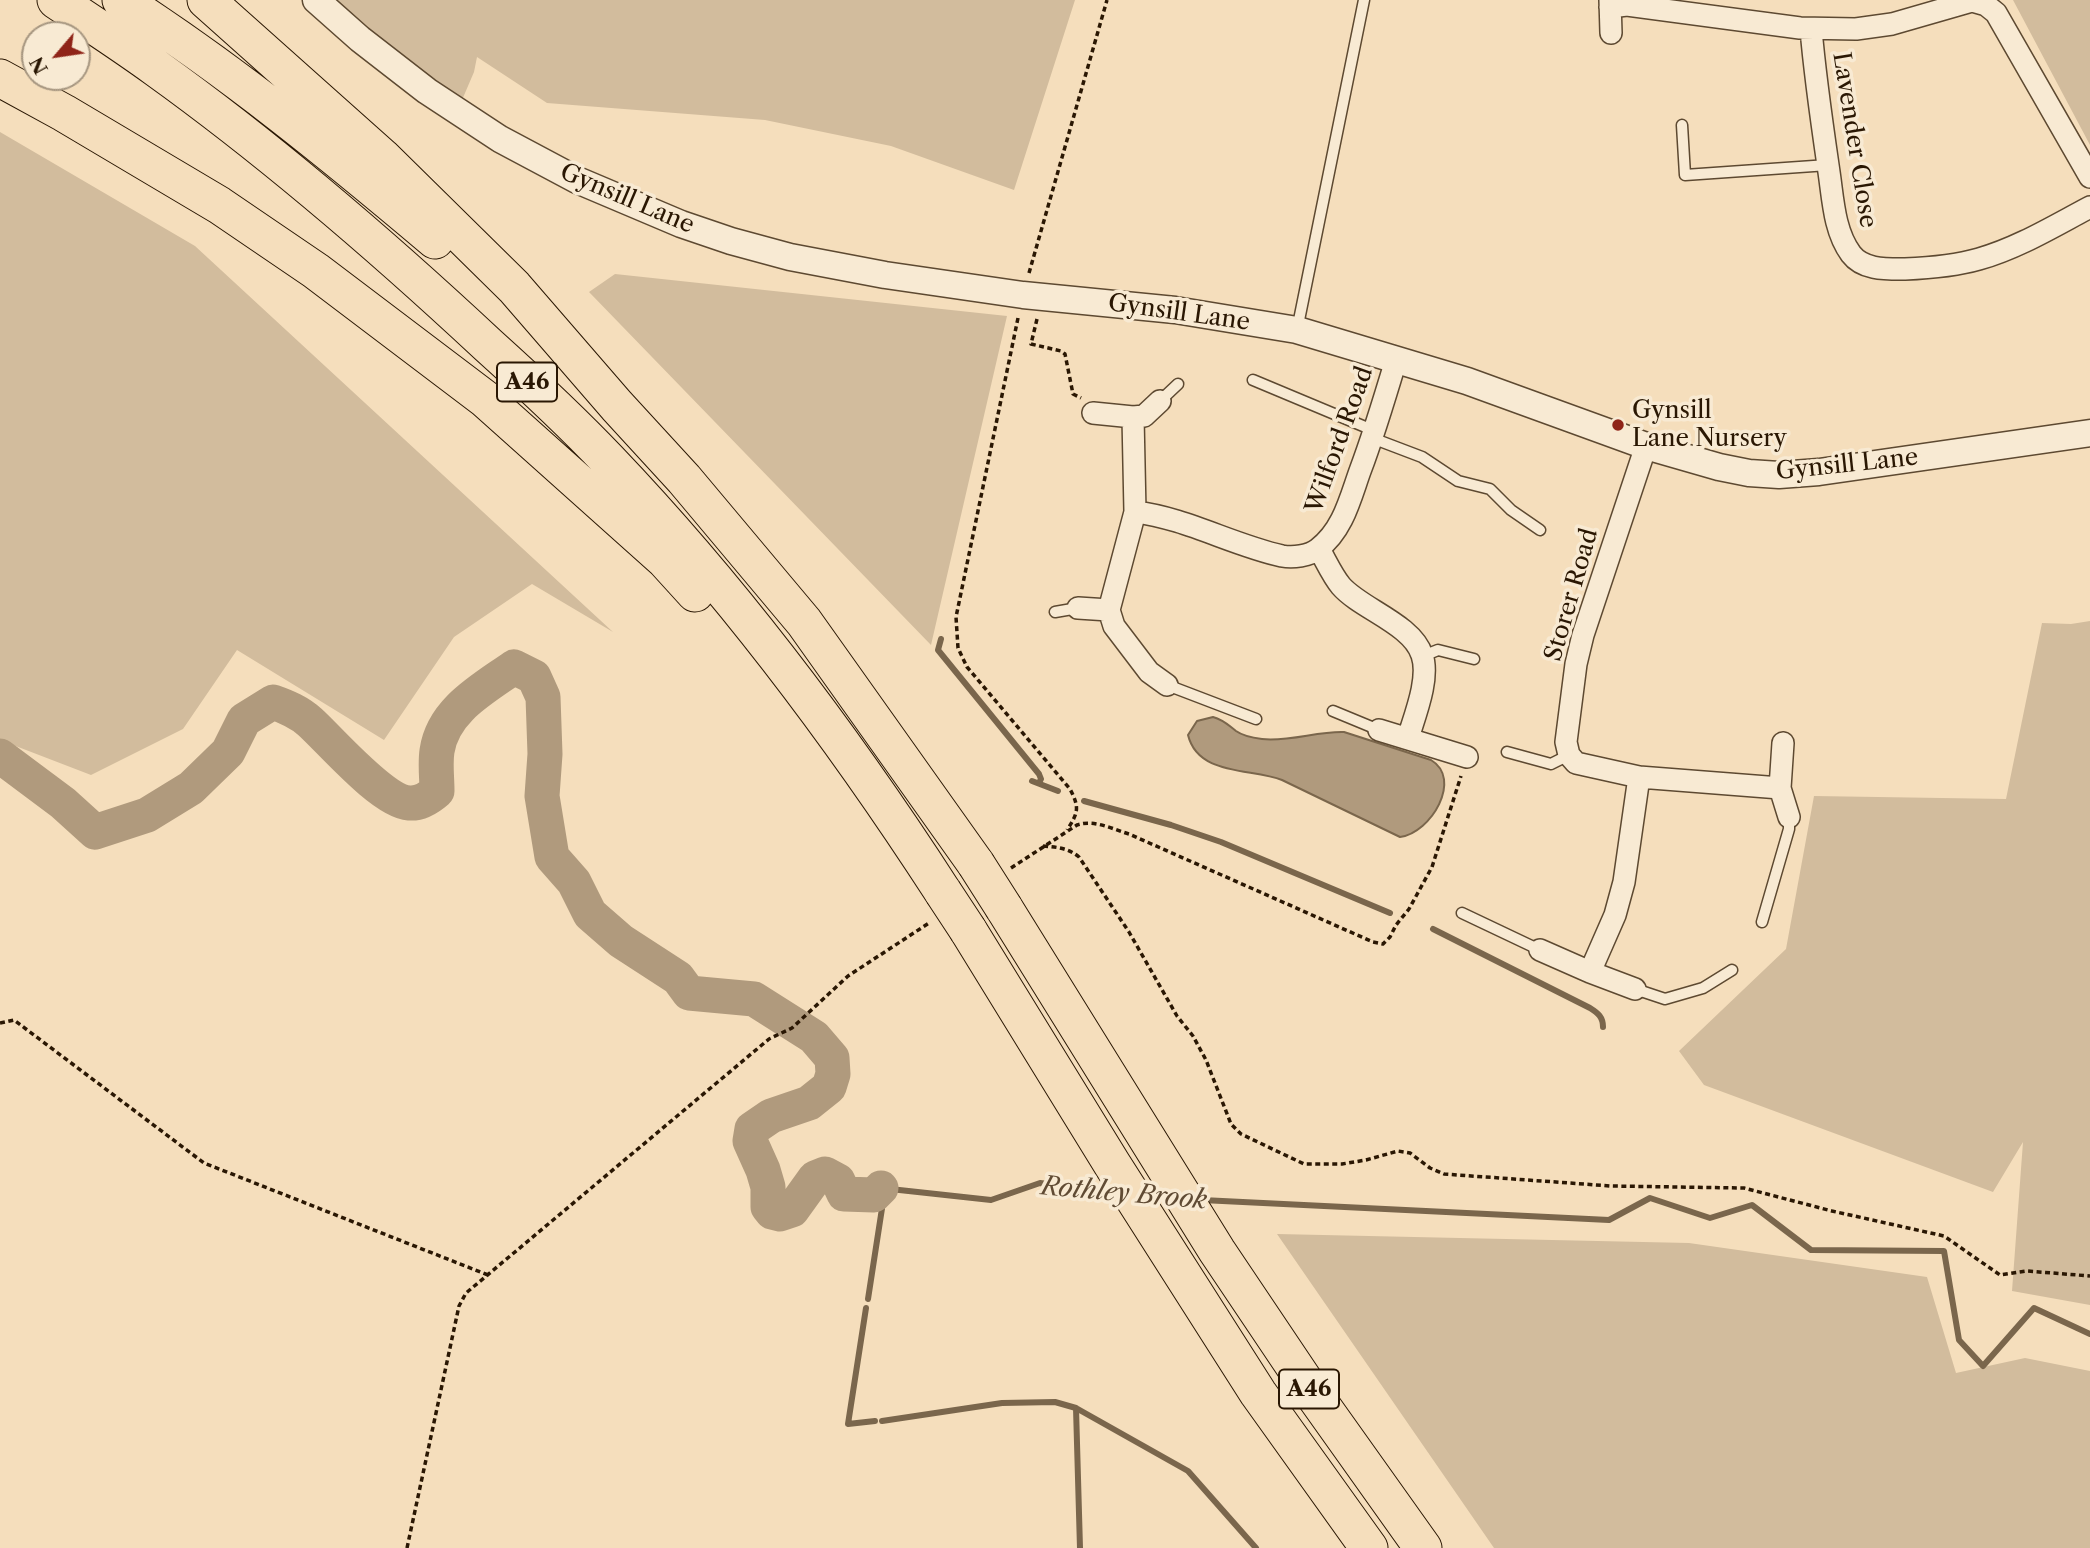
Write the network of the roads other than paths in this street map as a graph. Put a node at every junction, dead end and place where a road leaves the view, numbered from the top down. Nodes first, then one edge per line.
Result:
1 (55, 0) edge
2 (121, 0) edge
3 (205, 0) edge
4 (316, 0) edge
5 (1364, 0) edge
6 (1610, 3) edge
7 (1811, 29) junction
8 (1611, 33) dead end
9 (0, 78) edge
10 (1682, 125) dead end
11 (1828, 165) junction
12 (2090, 177) edge
13 (2090, 207) edge
14 (1297, 330) junction
15 (1396, 360) junction
16 (1254, 380) dead end
17 (1178, 384) dead end
18 (1160, 401) joint
19 (617, 406) junction
20 (1095, 414) road end
21 (1133, 417) junction
22 (2090, 433) edge
23 (1374, 435) junction
24 (1646, 446) junction
25 (1135, 512) junction
26 (1540, 530) dead end
27 (1319, 549) junction
28 (1078, 608) joint
29 (1109, 610) junction
30 (1055, 612) dead end
31 (1423, 656) junction
32 (1474, 659) dead end
33 (1167, 685) joint
34 (1333, 711) dead end
35 (1256, 719) dead end
36 (1379, 730) joint
37 (1408, 738) junction
38 (1783, 743) dead end
39 (1507, 752) dead end
40 (1569, 755) junction
41 (1467, 757) road end
42 (1639, 777) junction
43 (1780, 788) junction
44 (1789, 817) joint
45 (914, 848) junction
46 (1462, 913) dead end
47 (1762, 922) dead end
48 (1540, 950) joint
49 (1732, 970) dead end
50 (1590, 972) junction
51 (1635, 989) joint
52 (1369, 1548) edge
53 (1423, 1548) edge

1 - 45 highway, A46
2 - 19 highway, A46
3 - 19 highway, A46
4 - 14 street, Gynsill Lane
5 - 14 lane
6 - 7 street
6 - 8 street
7 - 11 street, Lavender Close
7 - 12 street
9 - 45 highway, A46
10 - 11 lane
11 - 13 street, Lavender Close
14 - 15 street, Gynsill Lane
15 - 23 street, Wilford Road
15 - 24 street, Gynsill Lane
16 - 23 lane
17 - 18 lane
18 - 21 street
19 - 53 highway, A46, bridge
20 - 21 street
21 - 25 street
22 - 24 street, Gynsill Lane
23 - 26 lane
23 - 27 street, Wilford Road
24 - 40 street, Storer Road
25 - 27 street, Wilford Road
25 - 29 street
27 - 31 street
28 - 29 street
28 - 30 lane
29 - 33 street
31 - 32 lane
31 - 37 street
33 - 35 lane
34 - 36 lane
36 - 37 street
37 - 41 street
38 - 43 street
39 - 40 lane
40 - 42 street
42 - 43 street
42 - 50 street
43 - 44 street
44 - 47 lane
45 - 52 highway, A46, bridge
46 - 48 lane
48 - 50 street
49 - 51 lane
50 - 51 street

